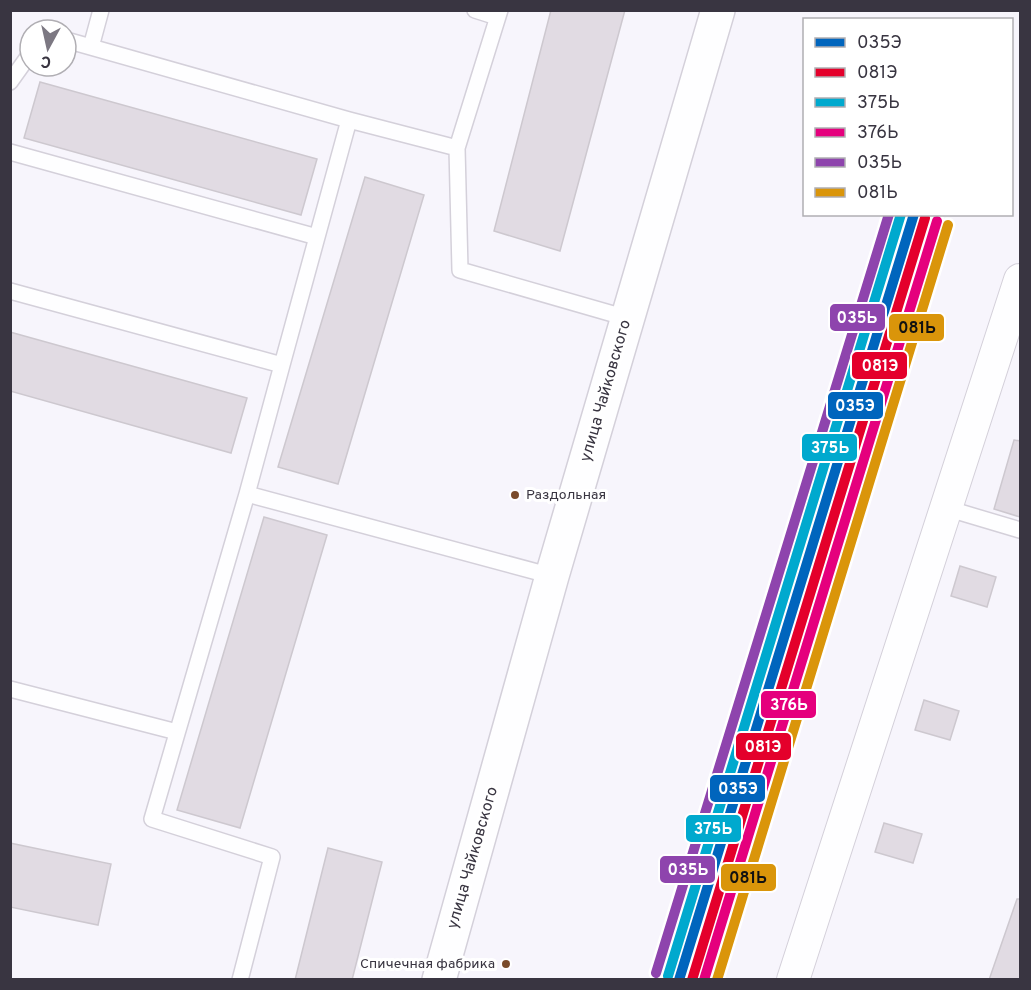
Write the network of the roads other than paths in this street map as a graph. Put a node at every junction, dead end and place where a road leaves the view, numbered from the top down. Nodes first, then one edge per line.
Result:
1 (101, 10) edge
2 (475, 10) edge
3 (718, 10) edge
4 (499, 14) edge
5 (78, 43) edge
6 (91, 46) junction
7 (349, 120) junction
8 (457, 148) junction
9 (10, 152) edge
10 (317, 237) junction
11 (1020, 280) edge
12 (10, 291) edge
13 (627, 318) junction
14 (282, 365) junction
15 (247, 494) junction
16 (946, 508) junction
17 (1020, 530) edge
18 (552, 576) junction
19 (10, 689) edge
20 (177, 732) junction
21 (240, 980) edge
22 (439, 980) edge
23 (793, 980) edge

1 - 6 lane
2 - 4 lane
3 - 13 street, улица Чайковского
4 - 8 lane
5 - 6 lane
6 - 7 lane
7 - 8 lane
7 - 10 lane
8 - 13 lane
9 - 10 lane
10 - 14 lane
11 - 16 street
12 - 14 lane
13 - 18 street, улица Чайковского
14 - 15 lane
15 - 18 lane
15 - 20 lane
16 - 17 lane
16 - 23 street
18 - 22 street, улица Чайковского
19 - 20 lane
20 - 21 lane

